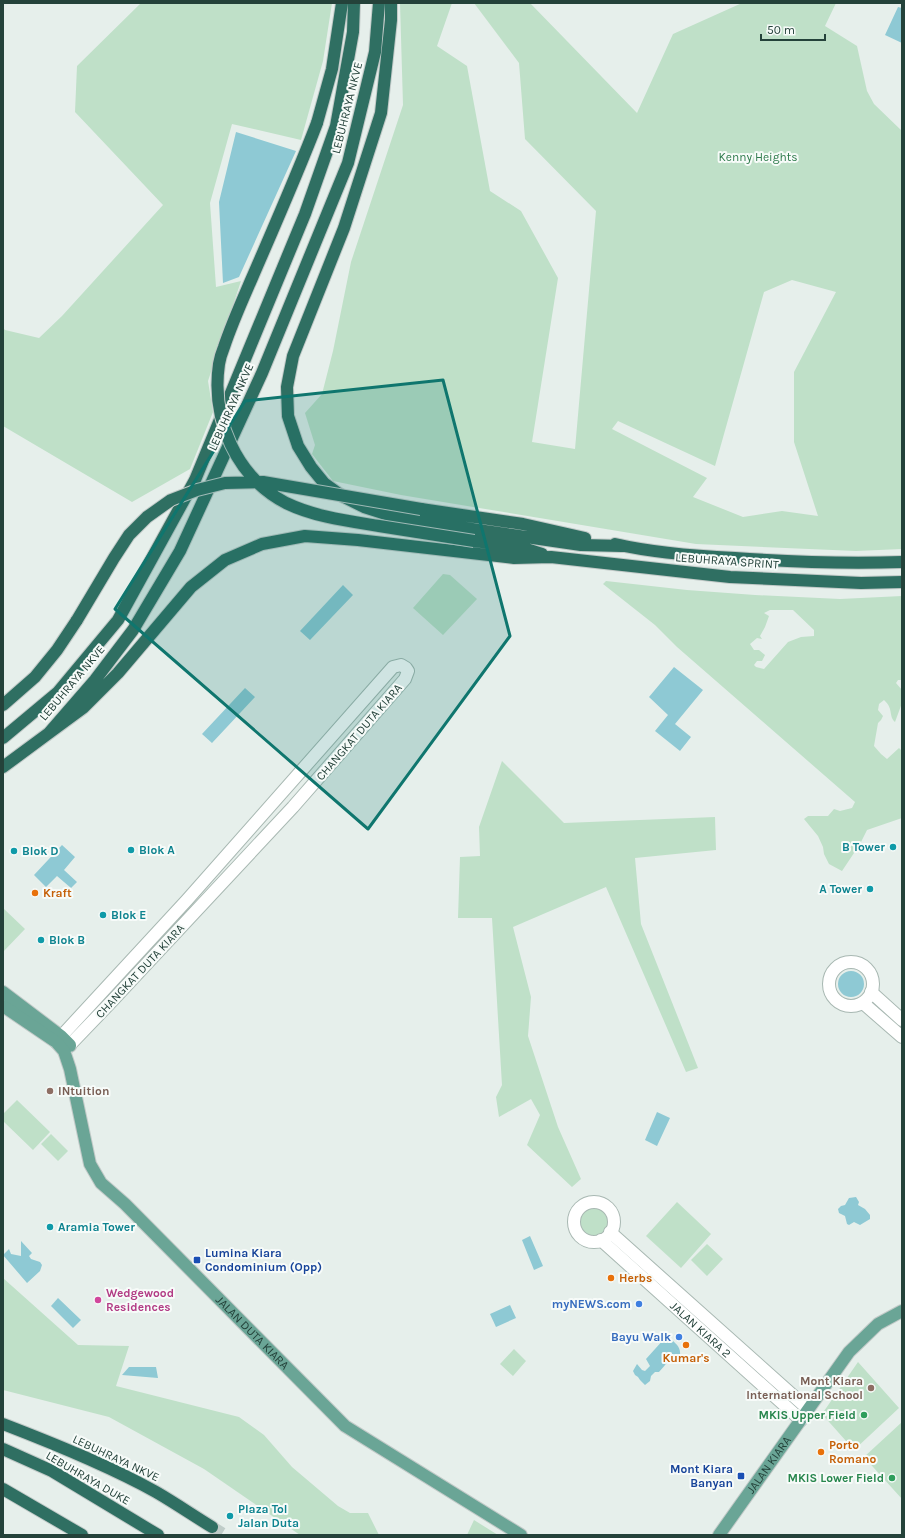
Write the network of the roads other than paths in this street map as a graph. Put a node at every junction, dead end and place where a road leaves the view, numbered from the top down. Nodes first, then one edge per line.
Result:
1 (342, 3) edge
2 (354, 3) edge
3 (379, 3) edge
4 (391, 3) edge
5 (622, 546) junction
6 (551, 557) junction
7 (902, 562) edge
8 (902, 582) edge
9 (3, 705) edge
10 (49, 733) junction
11 (3, 738) edge
12 (3, 767) edge
13 (3, 992) edge
14 (872, 992) junction
15 (863, 1003) junction
16 (3, 1006) edge
17 (902, 1020) edge
18 (902, 1037) edge
19 (64, 1047) junction
20 (902, 1311) edge
21 (808, 1409) junction
22 (801, 1420) junction
23 (3, 1424) edge
24 (3, 1449) edge
25 (3, 1489) edge
26 (212, 1528) tunnel mouth
27 (82, 1535) edge
28 (158, 1535) edge
29 (521, 1535) edge
30 (719, 1535) edge

1 - 6 highway, bridge
2 - 11 highway, LEBUHRAYA NKVE
3 - 10 highway, LEBUHRAYA NKVE
4 - 5 highway
5 - 7 highway, LEBUHRAYA SPRINT
5 - 9 highway, bridge
6 - 8 highway, LEBUHRAYA SPRINT
6 - 10 highway
10 - 12 highway, LEBUHRAYA NKVE
13 - 19 main road
14 - 15 street
14 - 15 street
14 - 17 street
15 - 18 street
16 - 19 main road
19 - 19 street, CHANGKAT DUTA KIARA
19 - 29 main road, JALAN DUTA KIARA
20 - 21 main road, JALAN KIARA
21 - 22 main road, JALAN KIARA
21 - 22 street, JALAN KIARA 2
22 - 30 main road, JALAN KIARA
23 - 26 highway, LEBUHRAYA NKVE
24 - 28 highway, LEBUHRAYA DUKE
25 - 27 highway

